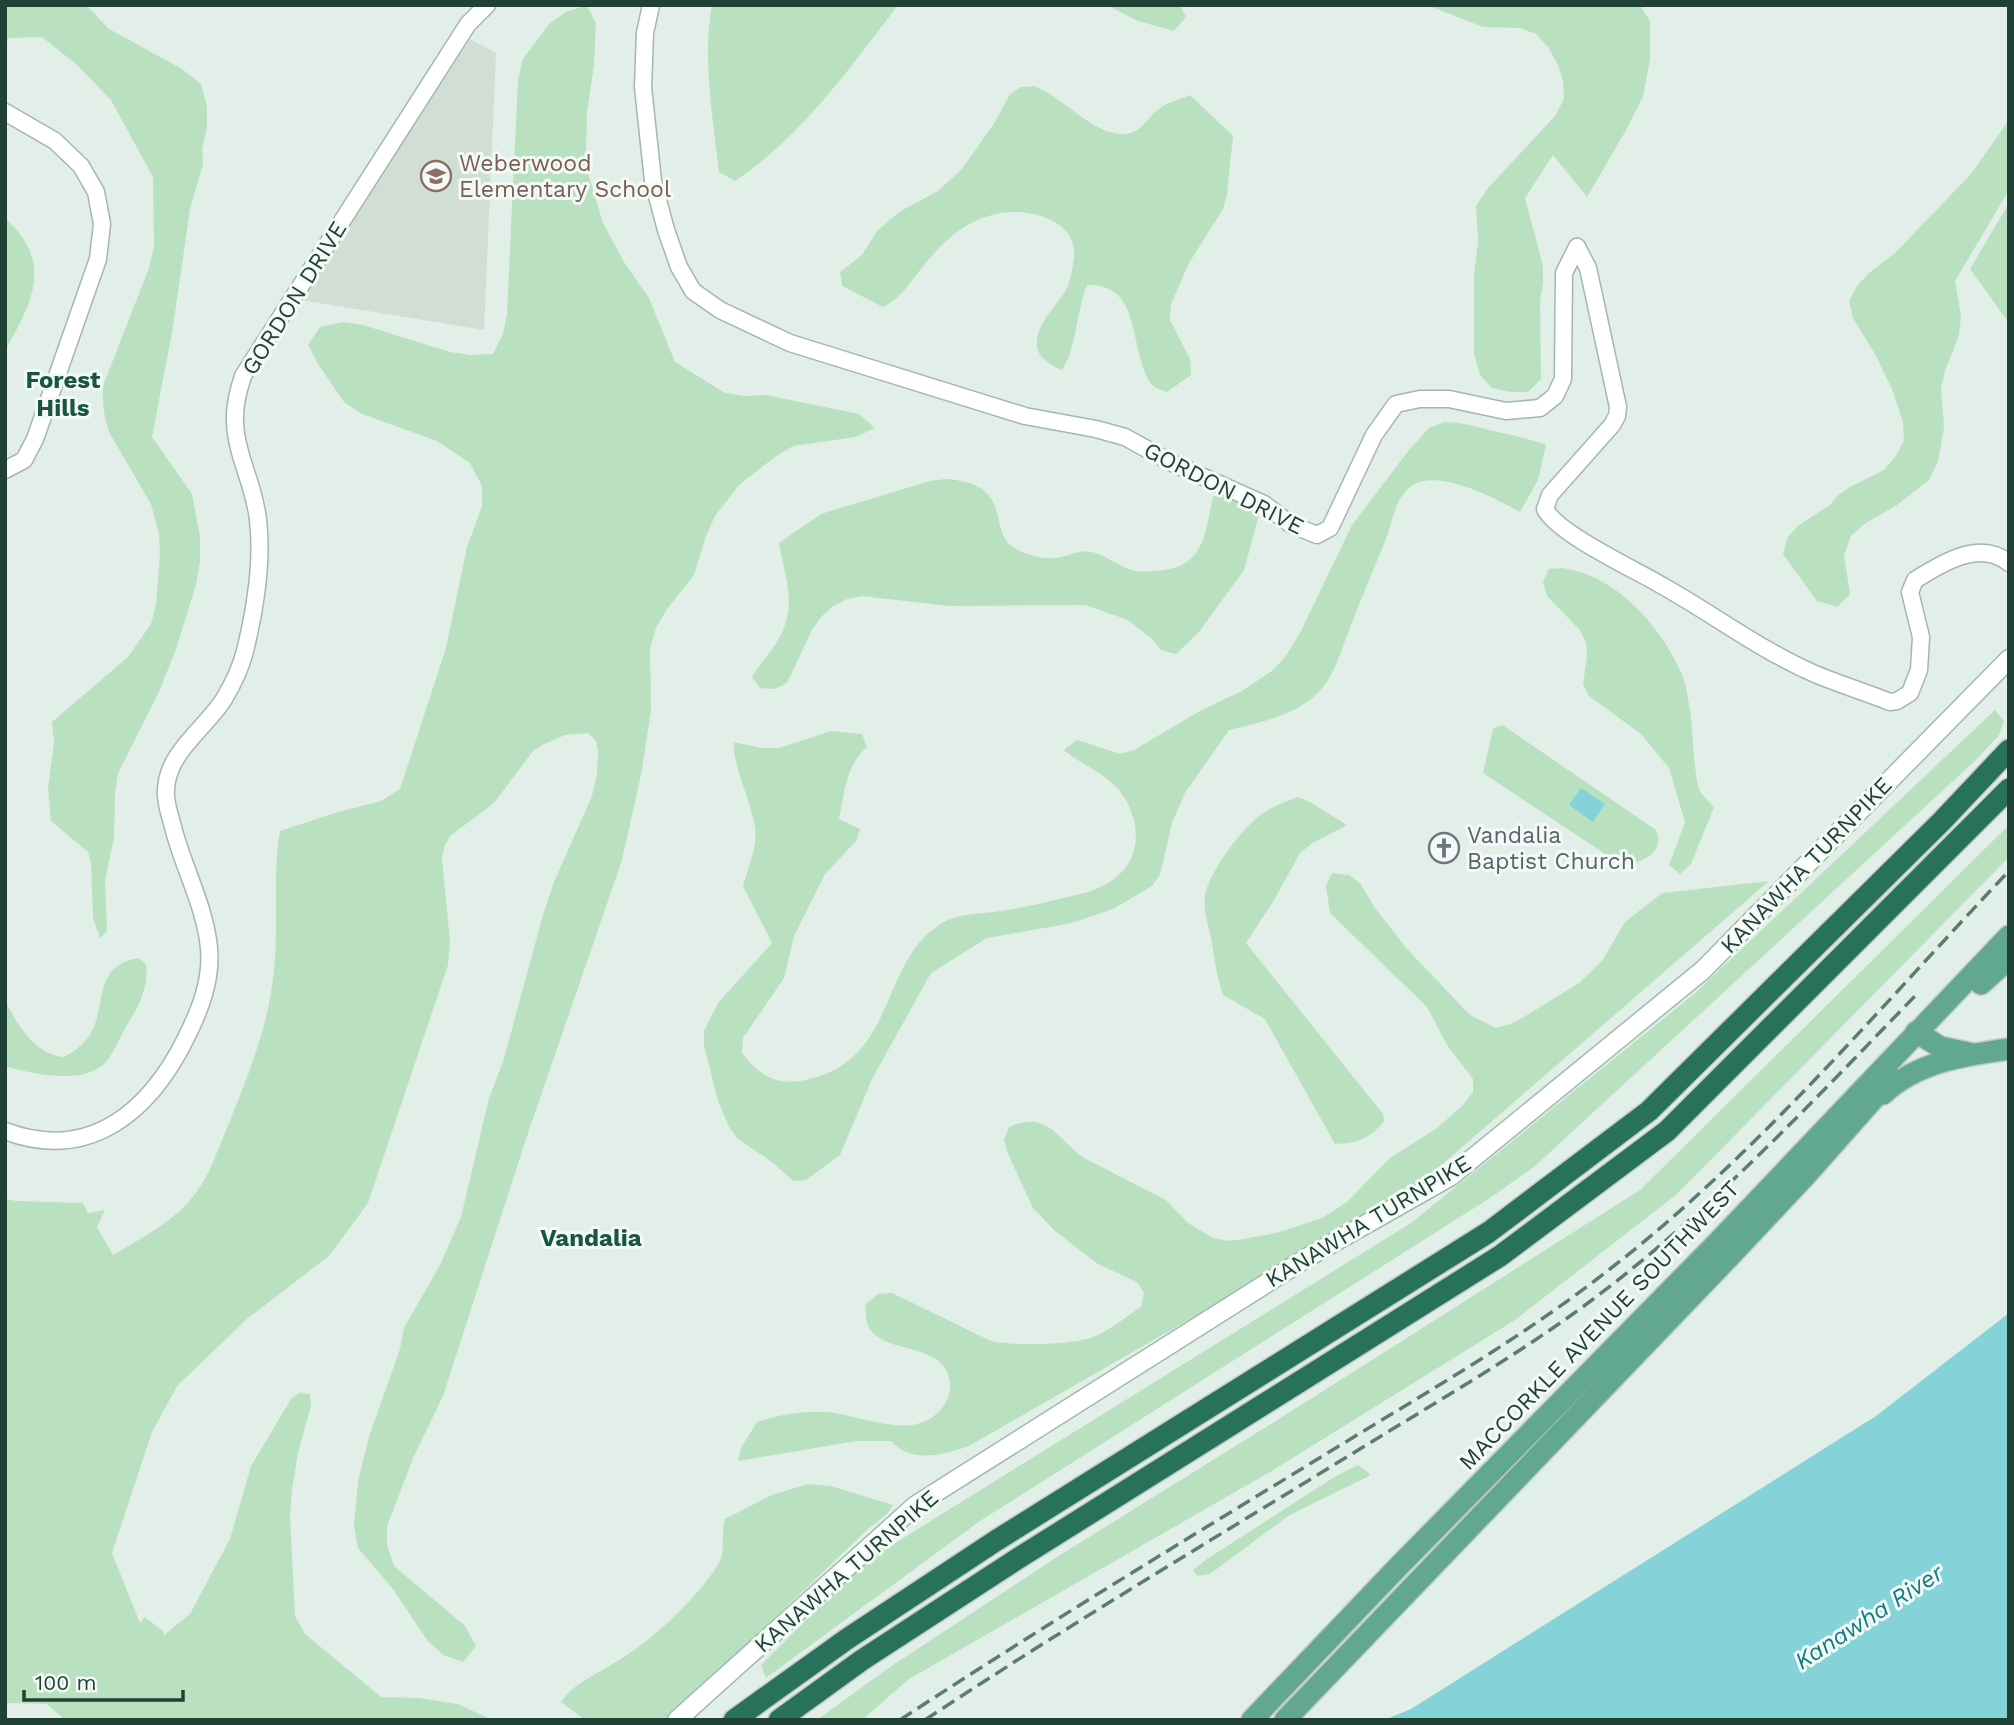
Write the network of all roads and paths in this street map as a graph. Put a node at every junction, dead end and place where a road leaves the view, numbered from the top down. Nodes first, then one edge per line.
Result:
1 (486, 5) edge
2 (651, 5) edge
3 (5, 112) edge
4 (5, 470) edge
5 (2009, 563) edge
6 (2009, 659) edge
7 (2009, 750) edge
8 (2009, 789) edge
9 (2009, 936) edge
10 (2009, 959) edge
11 (1985, 970) junction
12 (1921, 1036) junction
13 (2009, 1049) edge
14 (1971, 1053) junction
15 (1857, 1115) junction
16 (5, 1131) edge
17 (677, 1720) edge
18 (734, 1720) edge
19 (779, 1720) edge
20 (1252, 1720) edge
21 (1285, 1720) edge

1 - 16 street, GORDON DRIVE
2 - 5 street, GORDON DRIVE
3 - 4 street
6 - 17 main road, KANAWHA TURNPIKE
7 - 18 highway
8 - 19 highway
9 - 11 main road
10 - 11 main road
11 - 12 main road, MACCORKLE AVENUE SOUTHWEST
12 - 14 main road
12 - 15 main road, MACCORKLE AVENUE SOUTHWEST
12 - 20 main road, MACCORKLE AVENUE SOUTHWEST
13 - 14 main road
14 - 15 main road
15 - 21 main road, MACCORKLE AVENUE SOUTHWEST

